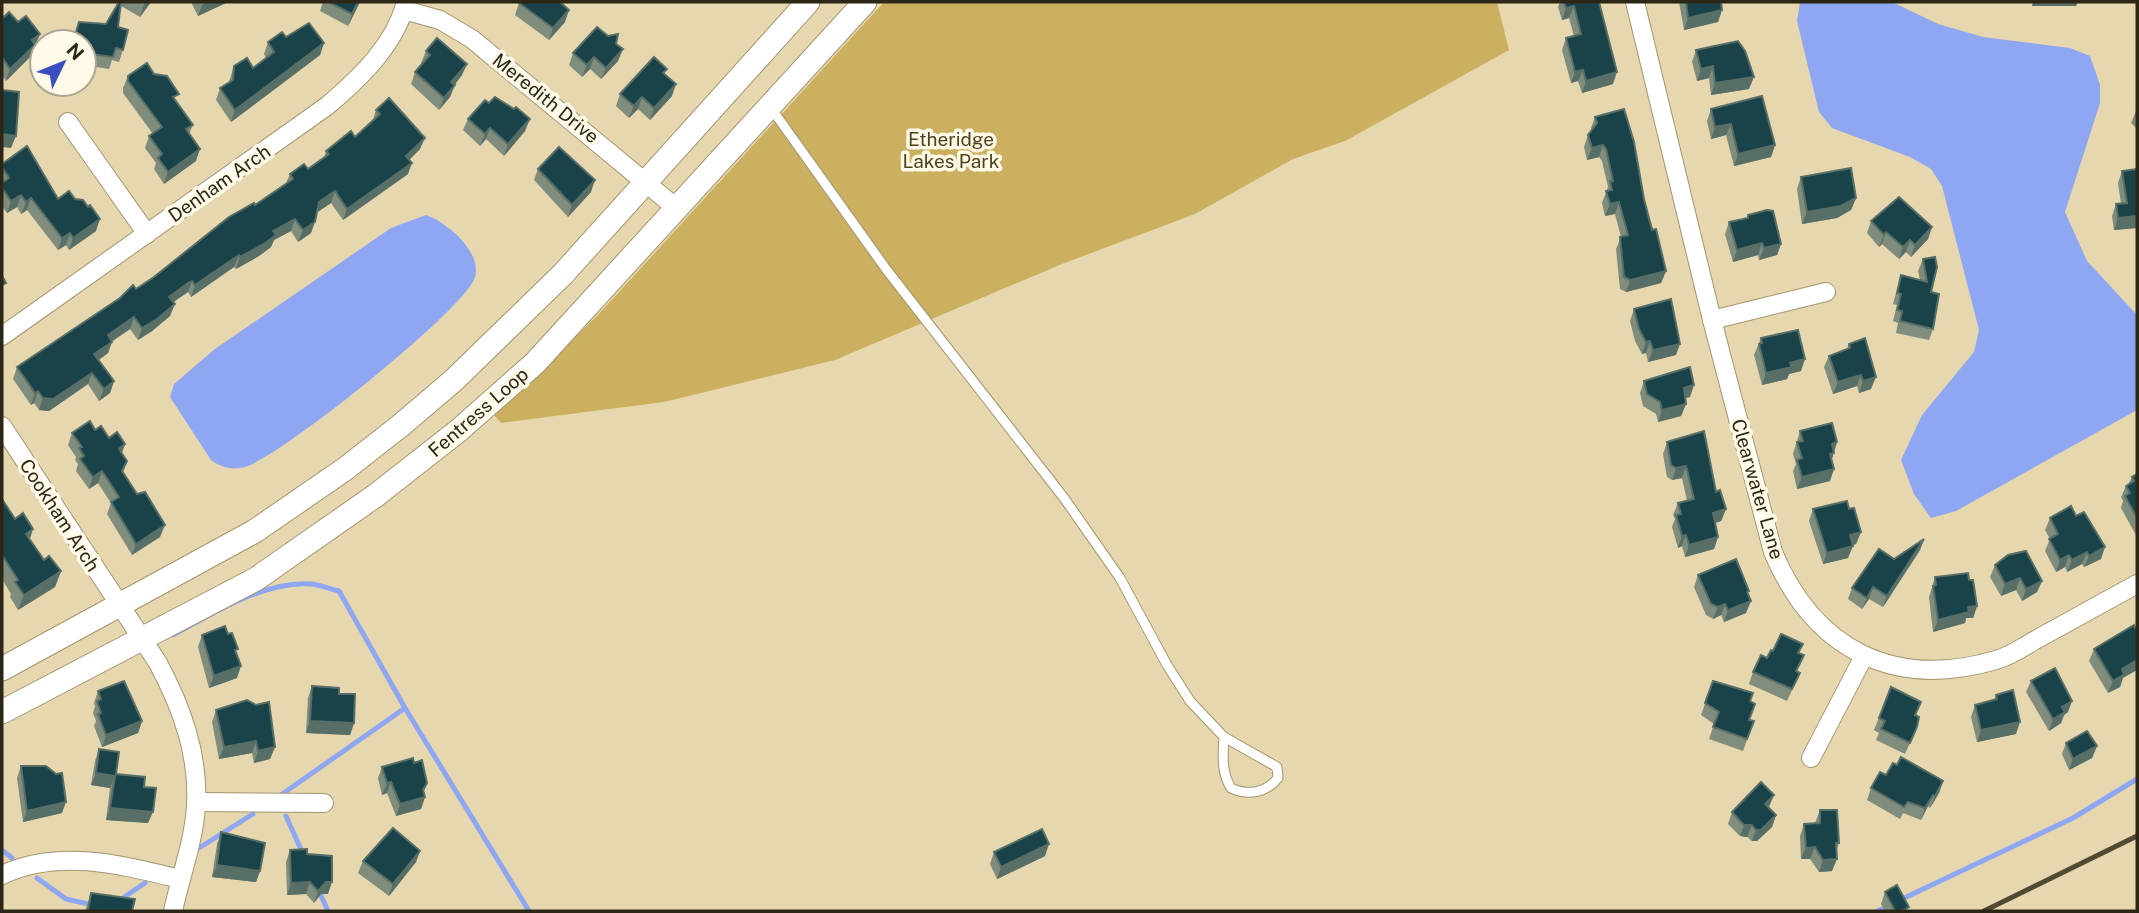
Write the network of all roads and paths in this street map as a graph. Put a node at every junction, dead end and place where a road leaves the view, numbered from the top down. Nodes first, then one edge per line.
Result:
1 (808, 2) edge
2 (864, 2) edge
3 (1635, 2) edge
4 (405, 6) edge
5 (770, 107) junction
6 (68, 122) dead end
7 (646, 180) junction
8 (675, 207) junction
9 (147, 234) junction
10 (1826, 292) dead end
11 (1712, 320) junction
12 (2, 335) edge
13 (2, 426) edge
14 (2137, 584) edge
15 (118, 604) junction
16 (141, 638) junction
17 (1864, 656) junction
18 (2, 669) edge
19 (2, 712) edge
20 (1224, 737) junction
21 (1811, 758) dead end
22 (195, 802) junction
23 (324, 803) dead end
24 (2, 876) edge
25 (180, 879) junction
26 (173, 911) edge

1 - 7 street
2 - 5 street, Fentress Loop
3 - 11 street, Clearwater Lane
4 - 7 street, Meredith Drive
4 - 9 street, Denham Arch
5 - 8 street, Fentress Loop
5 - 20 lane
6 - 9 street
7 - 8 street, Meredith Drive
7 - 15 street
8 - 16 street, Fentress Loop
9 - 12 street, Denham Arch
10 - 11 street
11 - 17 street, Clearwater Lane
13 - 15 street, Cookham Arch
14 - 17 street, Clearwater Lane
15 - 16 street, Cookham Arch
15 - 18 street
16 - 19 street, Fentress Loop
16 - 22 street, Cookham Arch
17 - 21 street
20 - 20 lane
22 - 23 street
22 - 25 street, Cookham Arch
24 - 25 street
25 - 26 street, Cookham Arch

